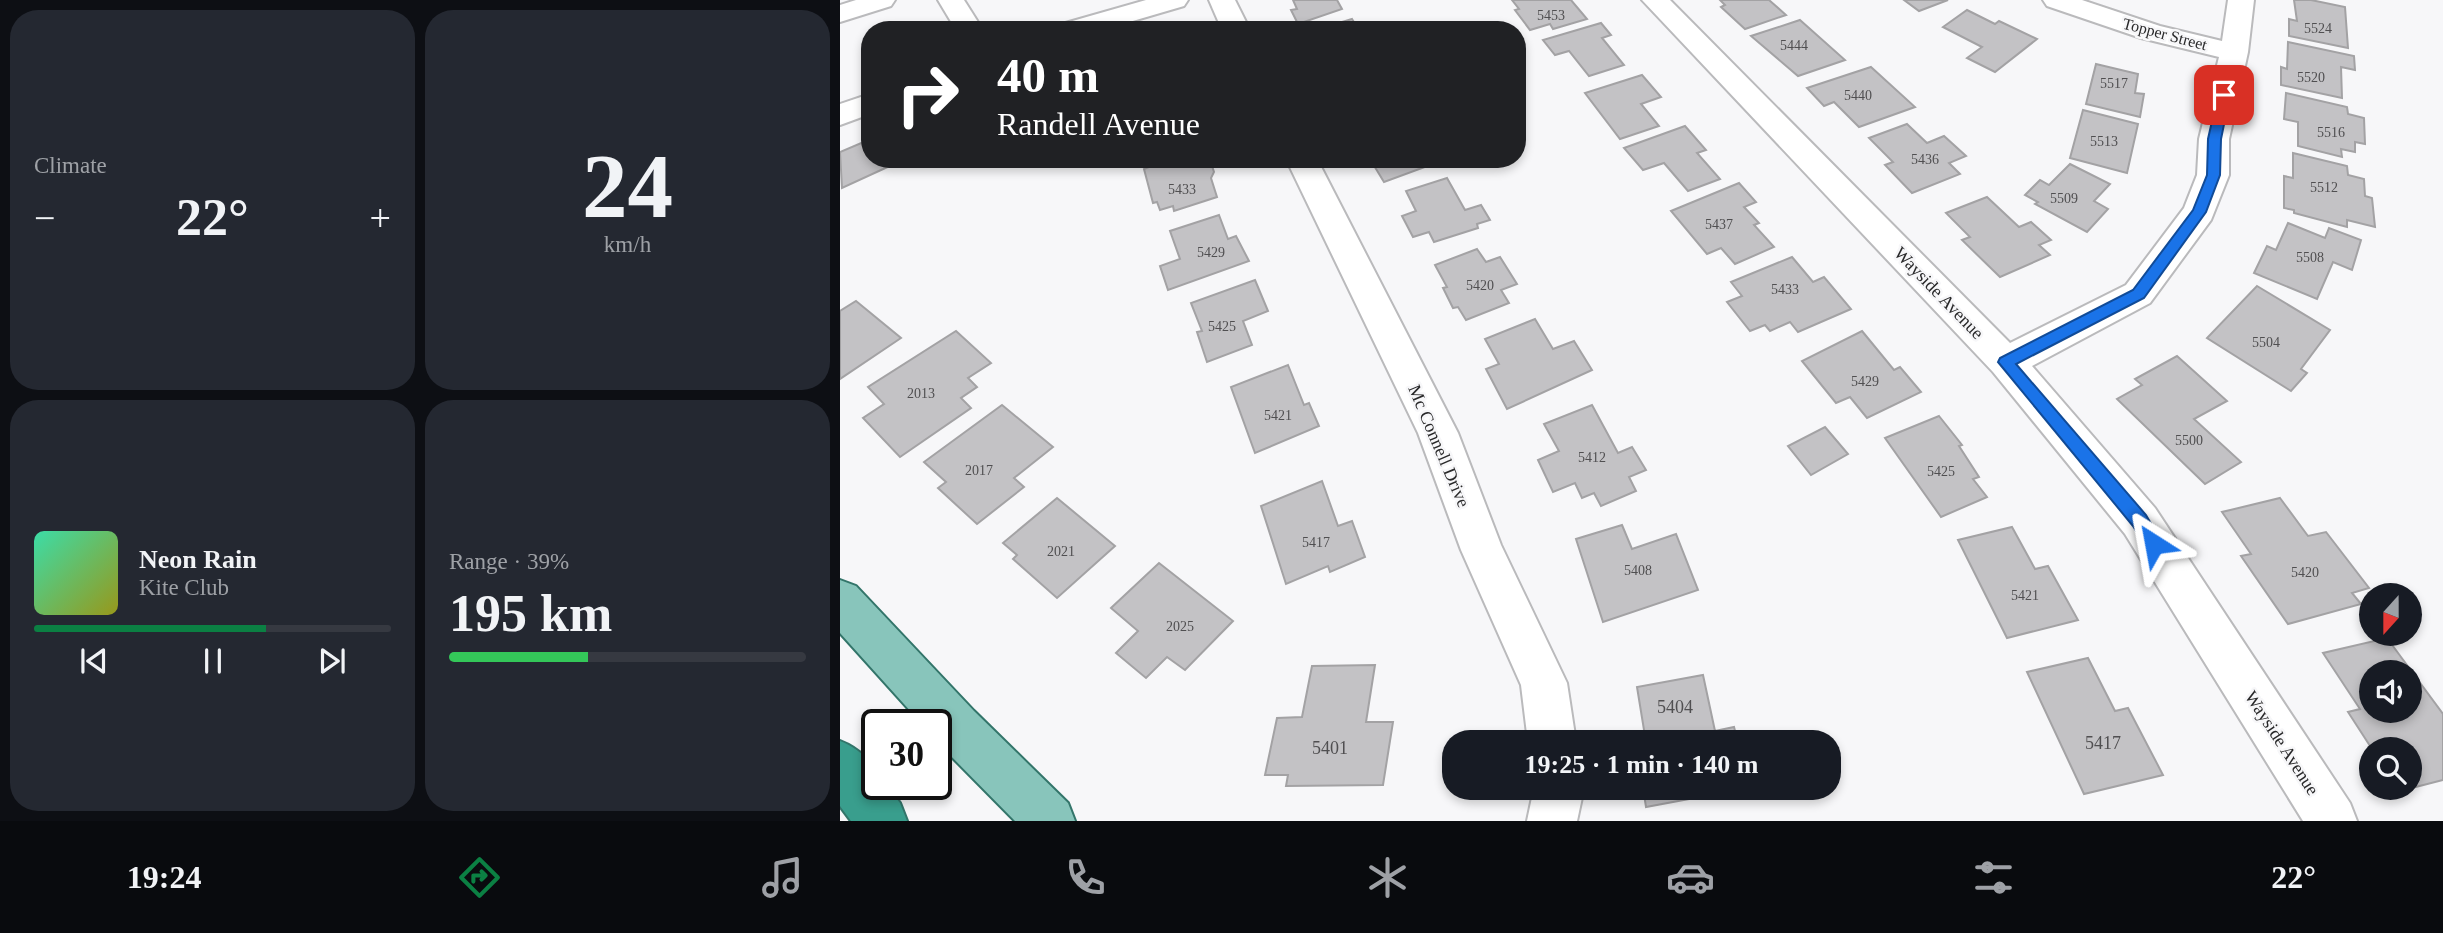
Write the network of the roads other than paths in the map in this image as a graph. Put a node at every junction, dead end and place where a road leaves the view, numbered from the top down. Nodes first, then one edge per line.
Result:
1 (882, 0) edge
2 (951, 0) edge
3 (1175, 0) edge
4 (1222, 0) edge
5 (1655, 0) edge
6 (2056, 0) edge
7 (2241, 0) edge
8 (840, 14) edge
9 (964, 21) edge
10 (1103, 21) edge
11 (1232, 21) edge
12 (2234, 52) junction
13 (861, 107) edge
14 (840, 115) edge
15 (1306, 168) edge
16 (2006, 362) junction
17 (840, 601) edge
18 (1550, 730) edge
19 (840, 765) edge
20 (1556, 800) edge
21 (882, 821) edge
22 (1050, 821) edge
23 (1552, 821) edge
24 (2332, 821) edge

1 - 8 street
2 - 9 street
3 - 10 street
4 - 11 street
5 - 16 street, Wayside Avenue
6 - 12 street, Topper Street
7 - 12 street
12 - 16 street
13 - 14 street
15 - 18 street, Mc Connell Drive
16 - 24 street, Wayside Avenue
17 - 22 main road
19 - 21 highway
20 - 23 street

